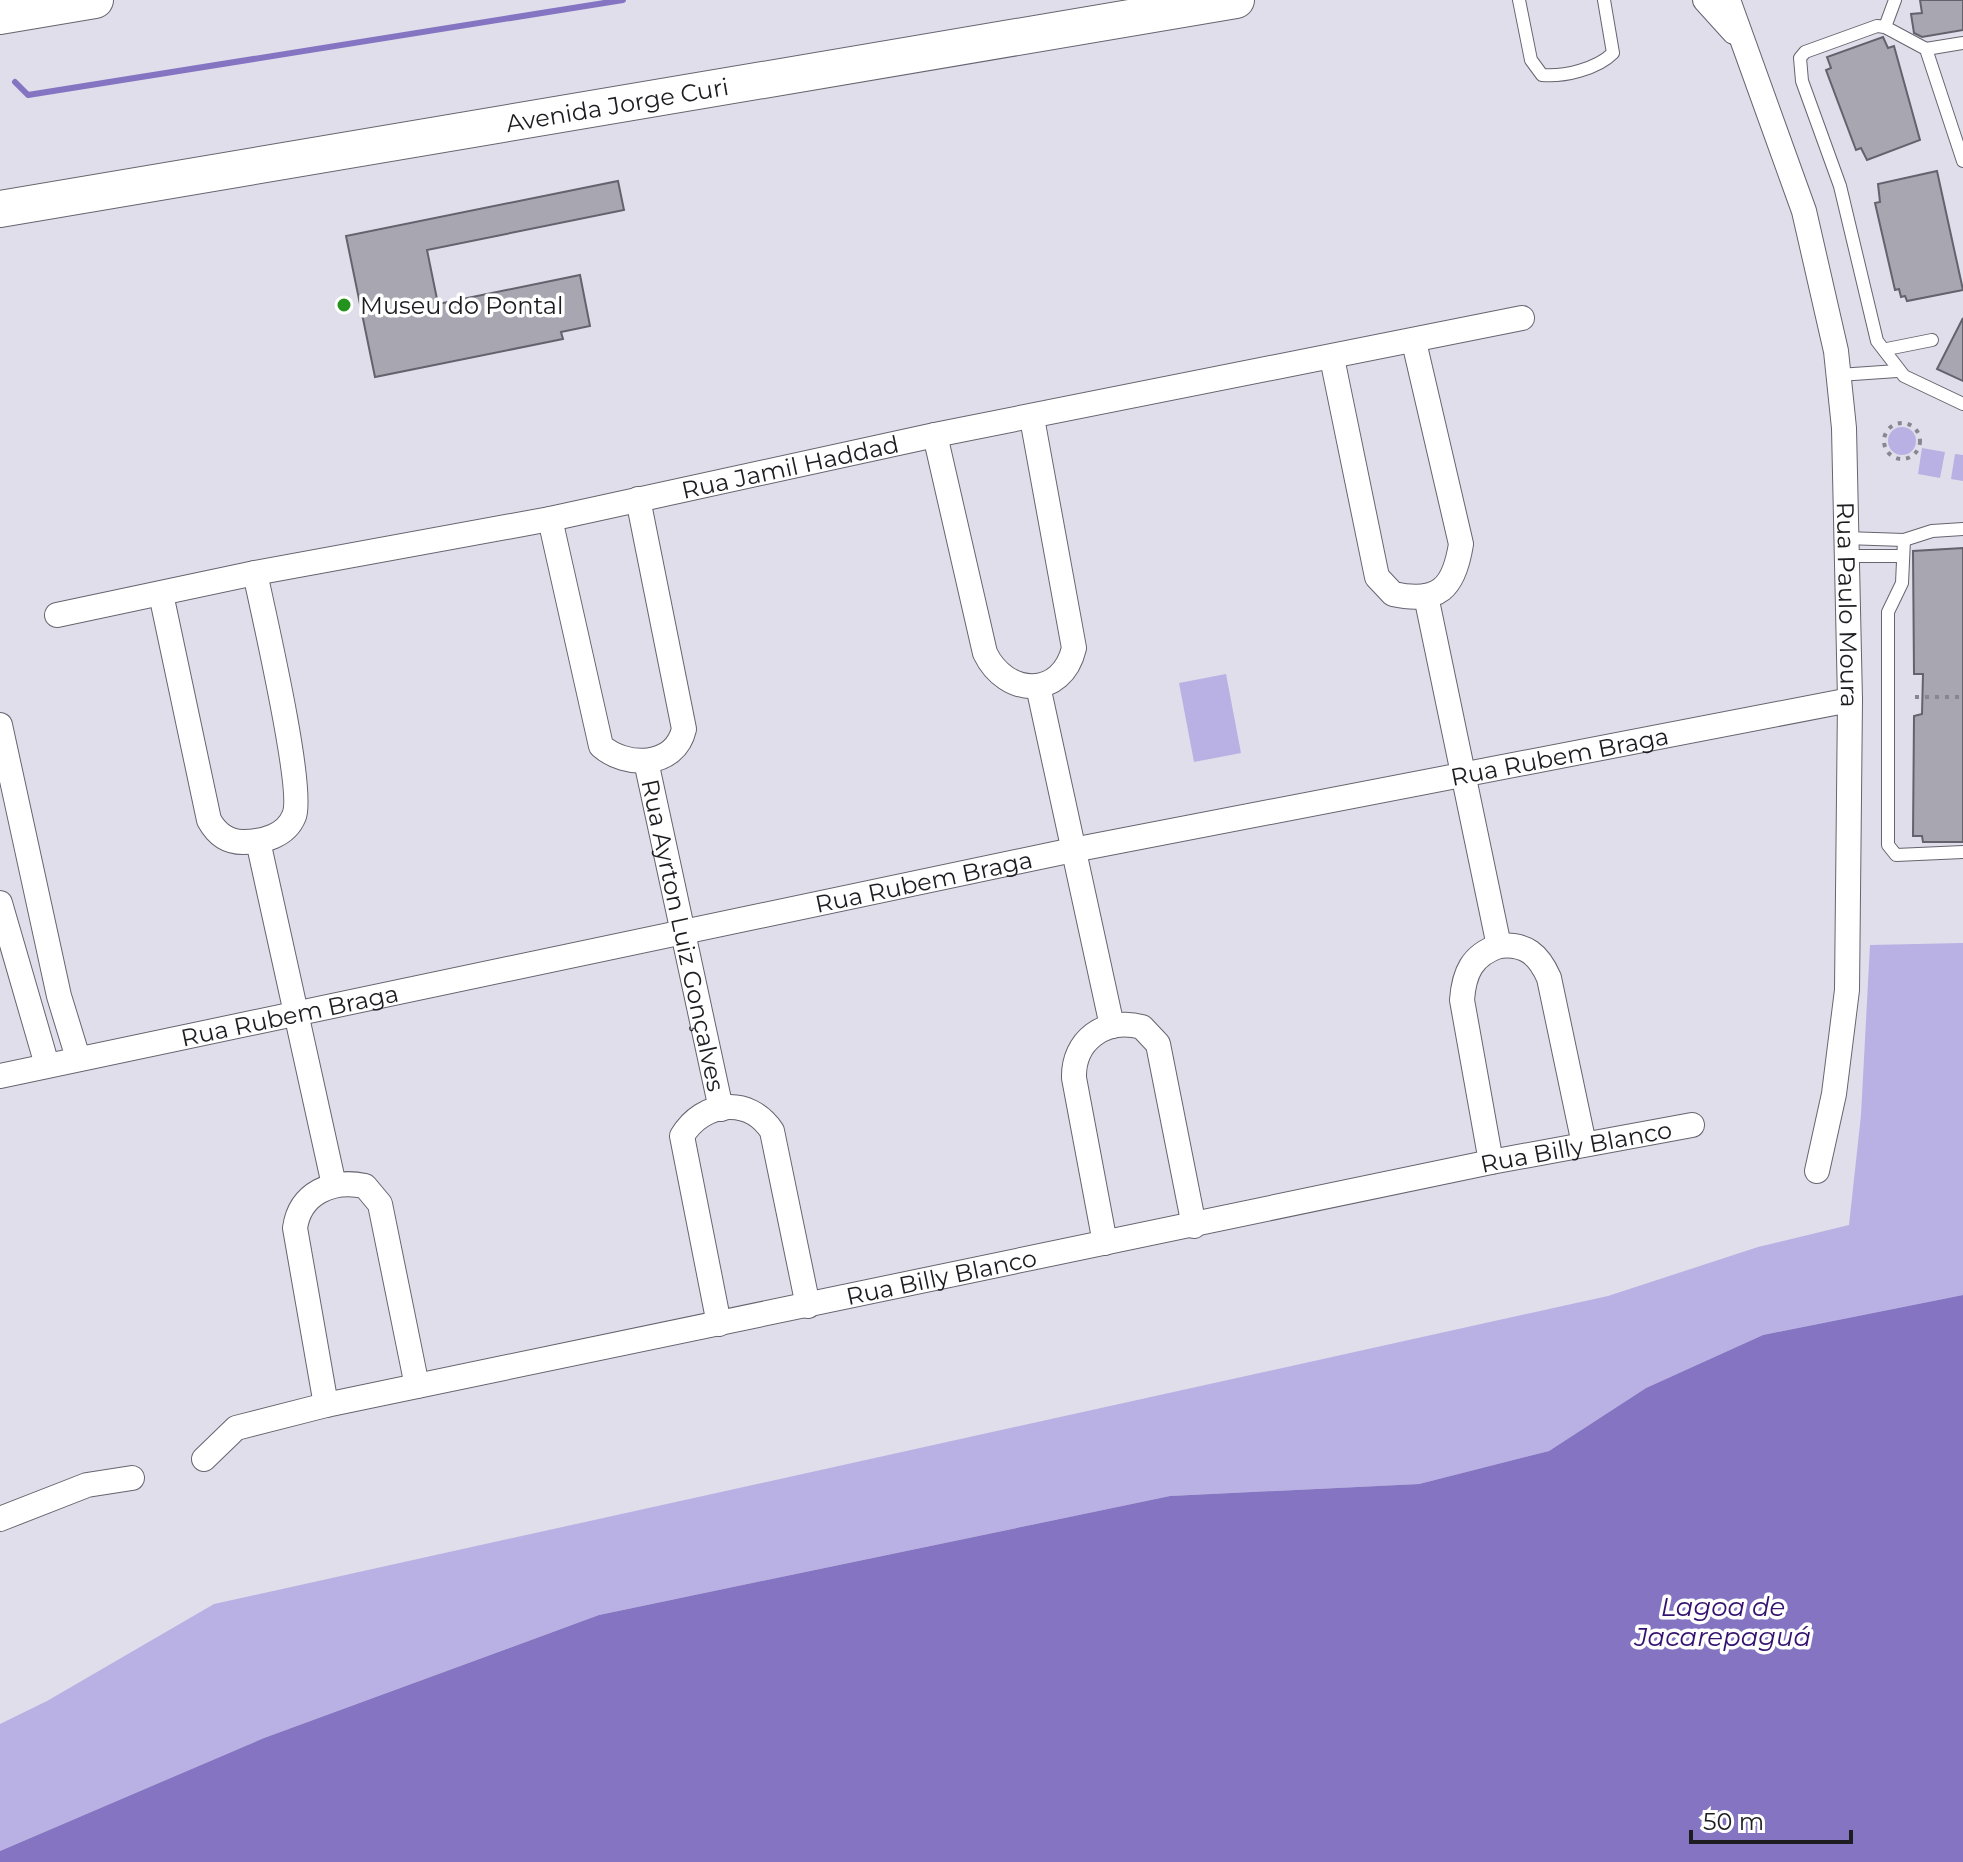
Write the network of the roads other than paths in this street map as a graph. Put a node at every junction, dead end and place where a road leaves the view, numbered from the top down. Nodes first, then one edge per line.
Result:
1 (95, 0) edge
2 (1236, 0) edge
3 (1519, 0) edge
4 (1604, 0) edge
5 (1705, 0) edge
6 (1728, 0) edge
7 (1895, 0) edge
8 (0, 16) edge
9 (1885, 27) junction
10 (1963, 43) edge
11 (1926, 49) junction
12 (1748, 50) junction
13 (1963, 161) edge
14 (0, 209) edge
15 (1522, 318) dead end
16 (1932, 340) dead end
17 (1414, 342) junction
18 (1887, 349) junction
19 (1332, 358) junction
20 (1897, 371) junction
21 (1839, 375) junction
22 (1963, 404) edge
23 (1032, 418) junction
24 (935, 435) junction
25 (638, 499) junction
26 (550, 519) junction
27 (1963, 529) edge
28 (1904, 540) junction
29 (1846, 547) junction
30 (1903, 556) junction
31 (255, 573) junction
32 (161, 594) junction
33 (1426, 596) junction
34 (57, 615) dead end
35 (1038, 686) junction
36 (1850, 700) junction
37 (0, 725) edge
38 (646, 761) junction
39 (1463, 773) junction
40 (258, 841) junction
41 (1073, 850) junction
42 (1963, 852) edge
43 (0, 903) edge
44 (683, 930) junction
45 (1499, 946) junction
46 (296, 1012) junction
47 (1112, 1026) junction
48 (78, 1058) junction
49 (47, 1065) junction
50 (0, 1076) edge
51 (721, 1109) junction
52 (1692, 1125) dead end
53 (1584, 1144) junction
54 (1491, 1162) junction
55 (1817, 1171) dead end
56 (334, 1185) junction
57 (1194, 1226) junction
58 (1105, 1243) junction
59 (808, 1306) junction
60 (719, 1324) junction
61 (417, 1386) junction
62 (326, 1405) junction
63 (204, 1459) dead end
64 (132, 1478) dead end
65 (0, 1518) edge

1 - 8 street
2 - 14 street, Avenida Jorge Curi
3 - 4 lane
5 - 12 street, Rua Paulo Moura
6 - 12 street, Rua Paulo Moura
7 - 9 lane
9 - 11 lane
9 - 18 lane
10 - 11 lane
11 - 13 lane
12 - 21 street, Rua Paulo Moura
15 - 17 street, Rua Jamil Haddad
16 - 18 lane
17 - 19 street, Rua Jamil Haddad
17 - 33 street
18 - 20 lane
19 - 23 street, Rua Jamil Haddad
19 - 33 street
20 - 21 lane
20 - 22 lane
21 - 29 street, Rua Paulo Moura
23 - 24 street, Rua Jamil Haddad
23 - 35 street
24 - 25 street, Rua Jamil Haddad
24 - 35 street
25 - 26 street, Rua Jamil Haddad
25 - 38 street, Rua Ayrton Luiz Gonçalves
26 - 31 street, Rua Jamil Haddad
26 - 38 street, Rua Ayrton Luiz Gonçalves
27 - 28 lane
28 - 29 lane
28 - 30 lane
29 - 30 lane
29 - 36 street, Rua Paulo Moura
30 - 42 lane
31 - 32 street, Rua Jamil Haddad
31 - 40 street
32 - 34 street, Rua Jamil Haddad
32 - 40 street
33 - 39 street
35 - 41 street
36 - 39 street, Rua Rubem Braga
36 - 55 street, Rua Paulo Moura
37 - 48 street
38 - 44 street, Rua Ayrton Luiz Gonçalves
39 - 41 street, Rua Rubem Braga
39 - 45 street
40 - 46 street
41 - 44 street, Rua Rubem Braga
41 - 47 street
43 - 49 street
44 - 46 street, Rua Rubem Braga
44 - 51 street, Rua Ayrton Luiz Gonçalves
45 - 53 street
45 - 54 street
46 - 48 street, Rua Rubem Braga
46 - 56 street
47 - 57 street
47 - 58 street
48 - 49 street, Rua Rubem Braga
49 - 50 street, Rua Rubem Braga
51 - 59 street, Rua Ayrton Luiz Gonçalves
51 - 60 street, Rua Ayrton Luiz Gonçalves
52 - 53 street, Rua Billy Blanco
53 - 54 street, Rua Billy Blanco
54 - 57 street, Rua Billy Blanco
56 - 61 street
56 - 62 street
57 - 58 street, Rua Billy Blanco
58 - 59 street, Rua Billy Blanco
59 - 60 street, Rua Billy Blanco
60 - 61 street, Rua Billy Blanco
61 - 62 street, Rua Billy Blanco
62 - 63 street, Rua Billy Blanco
64 - 65 street

